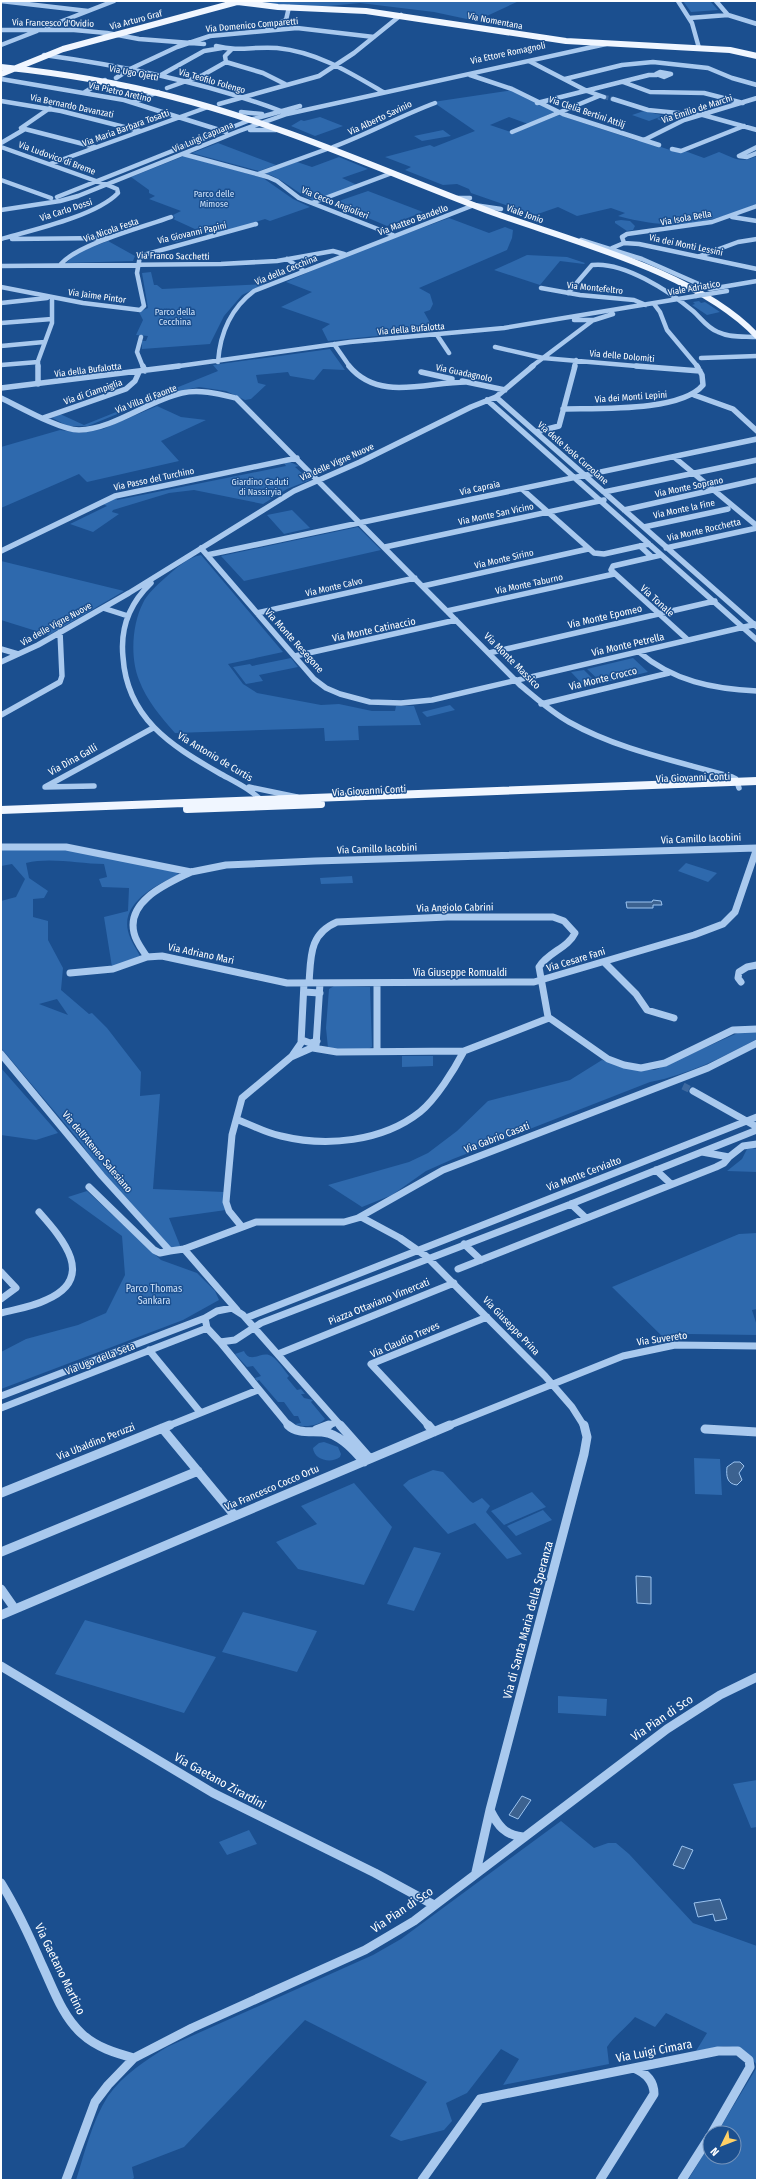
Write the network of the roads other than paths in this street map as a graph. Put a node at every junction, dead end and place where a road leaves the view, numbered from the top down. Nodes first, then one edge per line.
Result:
1 (1, 1) edge
2 (114, 1) edge
3 (228, 1) edge
4 (671, 1) edge
5 (716, 1) edge
6 (239, 2) edge
7 (680, 2) edge
8 (289, 7) junction
9 (206, 8) junction
10 (90, 11) junction
11 (401, 15) junction
12 (728, 15) junction
13 (689, 18) junction
14 (757, 24) edge
15 (43, 29) junction
16 (1, 30) edge
17 (254, 31) junction
18 (107, 33) junction
19 (116, 35) junction
20 (374, 37) junction
21 (187, 43) junction
22 (1, 45) edge
23 (589, 45) junction
24 (216, 46) dead end
25 (224, 48) junction
26 (699, 48) junction
27 (231, 50) junction
28 (204, 51) junction
29 (38, 56) junction
30 (757, 56) edge
31 (529, 61) junction
32 (226, 62) junction
33 (22, 64) junction
34 (13, 65) junction
35 (337, 65) junction
36 (2, 66) edge
37 (44, 66) junction
38 (477, 68) junction
39 (130, 69) junction
40 (483, 71) junction
41 (1, 74) edge
42 (468, 74) junction
43 (161, 75) junction
44 (657, 75) dead end
45 (434, 77) junction
46 (116, 78) junction
47 (1, 79) edge
48 (444, 79) junction
49 (564, 79) junction
50 (105, 80) junction
51 (186, 81) junction
52 (413, 81) junction
53 (623, 82) junction
54 (285, 84) junction
55 (757, 84) edge
56 (419, 85) junction
57 (167, 88) junction
58 (378, 89) junction
59 (587, 91) junction
60 (85, 92) junction
61 (158, 92) junction
62 (383, 92) junction
63 (240, 96) junction
64 (344, 96) junction
65 (599, 96) junction
66 (562, 97) junction
67 (604, 97) tunnel mouth
68 (757, 98) edge
69 (349, 99) junction
70 (613, 99) tunnel mouth
71 (1, 101) edge
72 (134, 102) junction
73 (435, 103) dead end
74 (538, 103) junction
75 (743, 103) junction
76 (219, 104) junction
77 (579, 104) junction
78 (208, 107) junction
79 (50, 108) junction
80 (280, 111) junction
81 (558, 112) junction
82 (273, 113) junction
83 (240, 114) junction
84 (287, 114) junction
85 (232, 115) junction
86 (701, 115) junction
87 (281, 116) junction
88 (182, 117) junction
89 (249, 118) junction
90 (261, 121) junction
91 (757, 124) edge
92 (745, 126) junction
93 (236, 127) junction
94 (23, 128) junction
95 (277, 128) junction
96 (240, 130) junction
97 (757, 130) edge
98 (140, 131) junction
99 (224, 131) junction
100 (512, 132) dead end
101 (232, 134) junction
102 (644, 140) junction
103 (1, 143) edge
104 (659, 145) dead end
105 (1, 147) edge
106 (95, 147) junction
107 (757, 147) edge
108 (330, 148) junction
109 (672, 149) dead end
110 (757, 153) edge
111 (183, 154) junction
112 (50, 164) junction
113 (392, 173) junction
114 (258, 174) junction
115 (1, 180) edge
116 (99, 182) junction
117 (107, 185) junction
118 (51, 198) junction
119 (455, 198) junction
120 (470, 198) junction
121 (30, 203) junction
122 (312, 203) junction
123 (1, 205) edge
124 (474, 205) junction
125 (757, 206) edge
126 (501, 209) junction
127 (1, 210) edge
128 (171, 217) dead end
129 (732, 217) junction
130 (757, 221) edge
131 (256, 224) dead end
132 (393, 235) junction
133 (558, 235) junction
134 (1, 239) edge
135 (108, 239) junction
136 (579, 240) junction
137 (757, 240) edge
138 (624, 243) junction
139 (612, 248) junction
140 (357, 249) joint
141 (344, 254) junction
142 (699, 256) junction
143 (287, 260) junction
144 (61, 264) junction
145 (137, 264) junction
146 (1, 266) edge
147 (757, 269) edge
148 (304, 271) junction
149 (757, 282) edge
150 (757, 285) edge
151 (1, 287) edge
152 (541, 288) dead end
153 (568, 293) junction
154 (695, 296) junction
155 (52, 297) junction
156 (679, 301) junction
157 (1, 303) edge
158 (646, 305) junction
159 (656, 305) junction
160 (634, 307) junction
161 (594, 313) junction
162 (586, 315) junction
163 (600, 318) junction
164 (739, 318) junction
165 (52, 319) junction
166 (560, 319) junction
167 (590, 320) junction
168 (1, 323) edge
169 (757, 325) edge
170 (437, 335) junction
171 (742, 336) junction
172 (757, 336) edge
173 (140, 337) dead end
174 (44, 342) junction
175 (334, 344) junction
176 (1, 346) edge
177 (495, 347) dead end
178 (449, 353) dead end
179 (757, 356) edge
180 (543, 358) junction
181 (701, 358) dead end
182 (576, 360) junction
183 (218, 361) junction
184 (38, 362) junction
185 (1, 365) edge
186 (142, 371) junction
187 (700, 371) junction
188 (420, 372) dead end
189 (466, 382) junction
190 (38, 384) junction
191 (13, 387) junction
192 (1, 388) edge
193 (505, 390) junction
194 (694, 395) junction
195 (496, 396) junction
196 (1, 397) edge
197 (487, 400) junction
198 (563, 409) junction
199 (43, 418) junction
200 (536, 432) junction
201 (757, 432) edge
202 (757, 439) edge
203 (674, 457) junction
204 (297, 458) junction
205 (757, 460) edge
206 (694, 473) junction
207 (586, 476) junction
208 (574, 478) junction
209 (319, 480) junction
210 (757, 480) edge
211 (522, 489) junction
212 (713, 490) junction
213 (604, 492) junction
214 (612, 499) junction
215 (600, 501) junction
216 (728, 509) dead end
217 (624, 510) junction
218 (548, 512) junction
219 (638, 522) junction
220 (361, 523) junction
221 (627, 525) junction
222 (644, 527) junction
223 (757, 527) edge
224 (649, 544) junction
225 (640, 546) junction
226 (385, 547) junction
227 (201, 548) junction
228 (668, 548) junction
229 (588, 549) junction
230 (656, 550) junction
231 (1, 551) edge
232 (207, 555) junction
233 (661, 555) junction
234 (652, 557) junction
235 (163, 573) junction
236 (614, 574) junction
237 (415, 578) junction
238 (423, 586) junction
239 (725, 598) junction
240 (713, 601) junction
241 (103, 608) junction
242 (447, 611) junction
243 (257, 613) junction
244 (658, 614) junction
245 (128, 616) junction
246 (456, 620) junction
247 (756, 625) edge
248 (743, 627) junction
249 (60, 632) junction
250 (688, 640) junction
251 (757, 640) edge
252 (1, 649) edge
253 (639, 652) junction
254 (489, 653) junction
255 (18, 654) junction
256 (295, 656) junction
257 (1, 662) edge
258 (669, 673) junction
259 (516, 681) junction
260 (757, 691) edge
261 (541, 704) junction
262 (1, 715) edge
263 (153, 728) junction
264 (757, 781) edge
265 (738, 784) junction
266 (94, 786) dead end
267 (245, 787) junction
268 (757, 787) edge
269 (304, 798) junction
270 (263, 803) junction
271 (1, 810) edge
272 (1, 815) edge
273 (1, 847) edge
274 (757, 848) edge
275 (191, 872) junction
276 (147, 957) junction
277 (604, 962) junction
278 (757, 965) edge
279 (70, 974) dead end
280 (542, 980) junction
281 (741, 982) dead end
282 (307, 983) junction
283 (377, 983) junction
284 (320, 984) junction
285 (304, 992) junction
286 (320, 993) junction
287 (549, 1018) junction
288 (674, 1018) dead end
289 (757, 1029) edge
290 (302, 1040) junction
291 (317, 1041) junction
292 (757, 1043) edge
293 (313, 1048) junction
294 (377, 1051) junction
295 (464, 1051) junction
296 (1, 1054) edge
297 (291, 1057) junction
298 (675, 1081) junction
299 (683, 1086) tunnel mouth
300 (693, 1091) tunnel mouth
301 (757, 1117) edge
302 (238, 1120) junction
303 (748, 1120) junction
304 (757, 1128) edge
305 (757, 1144) edge
306 (702, 1152) junction
307 (729, 1157) junction
308 (656, 1170) junction
309 (671, 1184) junction
310 (89, 1187) dead end
311 (571, 1204) junction
312 (39, 1212) dead end
313 (361, 1217) junction
314 (586, 1218) junction
315 (242, 1227) junction
316 (464, 1244) junction
317 (184, 1249) junction
318 (418, 1250) junction
319 (170, 1251) junction
320 (428, 1258) junction
321 (481, 1260) junction
322 (458, 1269) dead end
323 (1, 1272) edge
324 (454, 1283) junction
325 (1, 1298) edge
326 (237, 1310) junction
327 (1, 1314) edge
328 (487, 1317) junction
329 (205, 1318) junction
330 (246, 1318) junction
331 (207, 1328) junction
332 (254, 1328) junction
333 (220, 1342) junction
334 (757, 1346) edge
335 (149, 1350) junction
336 (278, 1354) junction
337 (552, 1384) junction
338 (258, 1390) junction
339 (1, 1396) edge
340 (1, 1408) edge
341 (200, 1412) junction
342 (337, 1422) junction
343 (162, 1428) junction
344 (705, 1429) dead end
345 (312, 1431) junction
346 (434, 1432) junction
347 (757, 1432) edge
348 (367, 1461) junction
349 (198, 1471) junction
350 (1, 1493) edge
351 (234, 1516) junction
352 (1, 1552) edge
353 (1, 1589) edge
354 (15, 1609) junction
355 (1, 1615) edge
356 (1, 1666) edge
357 (757, 1678) edge
358 (490, 1810) junction
359 (523, 1837) junction
360 (476, 1872) junction
361 (1, 1883) edge
362 (434, 1906) junction
363 (134, 2058) junction
364 (634, 2068) junction
365 (717, 2125) edge
366 (702, 2148) edge
367 (66, 2180) edge
368 (422, 2180) edge
369 (600, 2180) edge
370 (682, 2180) edge

1 - 10 street
2 - 10 street
3 - 6 main road, Via Nomentana
3 - 9 main road, Via Arturo Graf
4 - 7 street
5 - 12 street
6 - 8 main road, Via Nomentana
6 - 9 main road, Via Arturo Graf
7 - 13 street
8 - 11 main road, Via Nomentana
8 - 17 street
9 - 18 main road, Via Arturo Graf
9 - 19 main road, Via Arturo Graf
10 - 15 street
11 - 20 street
11 - 23 main road, Via Nomentana
12 - 13 street
12 - 14 street
13 - 26 street
15 - 16 street, Via Francesco d'Ovidio
15 - 18 street, Via Francesco d'Ovidio
15 - 22 street
17 - 20 street, Via Domenico Comparetti
17 - 21 street, Via Domenico Comparetti
18 - 19 street, Via Francesco d'Ovidio
18 - 29 main road, Via Arturo Graf
19 - 21 street, Via Francesco d'Ovidio
19 - 29 main road, Via Arturo Graf
20 - 35 street
21 - 28 street, Via Francesco d'Ovidio
21 - 39 street, Via Domenico Comparetti
23 - 26 main road, Via Nomentana
23 - 31 street, Via Ettore Romagnoli
23 - 38 street, Via Ettore Romagnoli
24 - 25 street
25 - 27 street
25 - 28 street
26 - 30 main road, Via Nomentana
27 - 32 street
27 - 35 street
28 - 43 street
29 - 33 main road, Via Arturo Graf
29 - 34 main road, Via Arturo Graf
29 - 37 main road
29 - 39 street, Via Teofilo Folengo
31 - 40 street, Via Ettore Romagnoli
31 - 49 street
32 - 51 street
32 - 54 street
33 - 34 main road, Via Arturo Graf
33 - 37 main road, Via Ugo Ojetti
34 - 36 main road, Via Ugo Ojetti
34 - 41 main road
34 - 50 main road, Via Ugo Ojetti
35 - 54 street
35 - 58 street
37 - 46 main road, Via Ugo Ojetti
38 - 40 street
38 - 45 street, Via Ettore Romagnoli
39 - 43 street, Via Teofilo Folengo
39 - 46 street, Via Domenico Comparetti
40 - 42 street, Via Ettore Romagnoli
42 - 48 street, Via Ettore Romagnoli
42 - 74 street, Via Clelia Bertini Attilj
43 - 51 street, Via Teofilo Folengo
44 - 53 street
45 - 48 street, Via Ettore Romagnoli
45 - 52 street, Via Ettore Romagnoli
46 - 57 main road, Via Ugo Ojetti
47 - 60 street, Via Pietro Aretino
48 - 56 street, Via Ettore Romagnoli
49 - 55 street
49 - 59 street
50 - 60 street
50 - 61 main road, Via Ugo Ojetti
51 - 57 street
51 - 63 street, Via Teofilo Folengo
52 - 56 street
52 - 58 street, Via Ettore Romagnoli
53 - 59 street
53 - 75 street
54 - 63 street
56 - 62 street, Via Ettore Romagnoli
57 - 76 main road, Via Ugo Ojetti
58 - 62 street
58 - 64 street, Via Ettore Romagnoli
59 - 65 street
59 - 66 street
60 - 72 street, Via Pietro Aretino
61 - 72 street
61 - 78 main road, Via Ugo Ojetti
62 - 69 street, Via Ettore Romagnoli
63 - 76 street
63 - 80 street, Via Teofilo Folengo
64 - 69 street
64 - 80 street, Via Ettore Romagnoli
65 - 67 street
65 - 77 street
66 - 74 street
66 - 77 street
68 - 75 street, Via Emilio de Marchi
69 - 84 street, Via Ettore Romagnoli
70 - 86 street
71 - 79 street, Via Bernardo Davanzati
72 - 88 street, Via Pietro Aretino
73 - 108 street, Via Alberto Savinio
74 - 81 street, Via Clelia Bertini Attilj
75 - 86 street, Via Emilio de Marchi
76 - 83 main road, Via Ugo Ojetti
77 - 81 street
78 - 85 main road, Via Ugo Ojetti
78 - 88 street, Via Maria Barbara Tosatti
79 - 94 street
79 - 98 street, Via Bernardo Davanzati
80 - 82 street, Via Ettore Romagnoli
80 - 84 street, Via Teofilo Folengo
81 - 100 street
81 - 102 street, Via Clelia Bertini Attilj
82 - 83 street
82 - 90 street
83 - 85 main road, Via Ugo Ojetti
83 - 89 main road, Viale Jonio
84 - 87 street, Via Ettore Romagnoli
85 - 93 street
86 - 92 street
86 - 102 street, Via Emilio de Marchi
87 - 90 street, Via Ettore Romagnoli
87 - 95 street
88 - 98 street, Via Maria Barbara Tosatti
88 - 99 street, Via Pietro Aretino
89 - 90 main road, Viale Jonio
89 - 93 street
90 - 95 main road, Viale Jonio
90 - 96 street
91 - 92 street
92 - 97 street
92 - 109 street
93 - 96 street, Via Luigi Capuana
93 - 99 street, Via Luigi Capuana
94 - 103 street
94 - 106 street
95 - 96 street
95 - 108 main road, Viale Jonio
96 - 101 street, Via Luigi Capuana
98 - 106 street, Via Maria Barbara Tosatti
99 - 101 street, Via Pietro Aretino
99 - 116 street, Via Luigi Capuana
101 - 111 street, Via Luigi Capuana
102 - 104 street, Via Clelia Bertini Attilj
105 - 112 street, Via Ludovico di Breme
106 - 112 street, Via Maria Barbara Tosatti
107 - 110 street
108 - 113 main road, Viale Jonio
108 - 114 street, Via Alberto Savinio
108 - 120 main road, Viale Jonio
111 - 114 street, Via Cecco Angiolieri
111 - 117 street, Via Luigi Capuana
112 - 116 street, Via Ludovico di Breme
113 - 119 main road, Viale Jonio
113 - 122 street
114 - 122 street, Via Cecco Angiolieri
115 - 118 street
116 - 117 street, Via Ludovico di Breme
116 - 118 street, Via Luigi Capuana
117 - 121 street, Via Luigi Capuana
117 - 134 street, Via Carlo Dossi
118 - 121 street, Via Luigi Capuana
119 - 120 street
119 - 124 main road, Viale Jonio
120 - 126 main road, Viale Jonio
121 - 123 street, Via Luigi Capuana
121 - 127 street, Via Luigi Capuana
122 - 132 street, Via Cecco Angiolieri
124 - 126 street
124 - 132 street, Via Matteo Bandello
124 - 133 main road, Viale Jonio
125 - 129 street, Via Isola Bella
126 - 136 main road, Viale Jonio
128 - 135 street, Via Nicola Festa
129 - 130 street
129 - 138 street, Via Isola Bella
131 - 145 street, Via Giovanni Papini
132 - 140 street, Via Matteo Bandello
133 - 154 main road
133 - 164 main road, Viale Jonio
134 - 135 street
135 - 144 street, Via Nicola Festa
136 - 139 street
136 - 169 main road, Viale Jonio
137 - 142 street
138 - 139 street
138 - 142 street, Via dei Monti Lessini
139 - 149 street
140 - 141 street, Via della Cecchina
141 - 143 street, Via Franco Sacchetti
141 - 148 street, Via della Cecchina
142 - 147 street, Via dei Monti Lessini
143 - 145 street, Via Franco Sacchetti
143 - 148 street
144 - 145 street, Via Franco Sacchetti
144 - 146 street, Via Franco Sacchetti
145 - 155 street, Via Jaime Pintor
148 - 183 street, Via della Cecchina
150 - 154 street, Viale Adriatico, bridge
151 - 155 street
152 - 153 street, Via Montefeltro
153 - 156 street
153 - 158 street, Via Montefeltro
154 - 156 street, Viale Adriatico
155 - 157 street
155 - 165 street
156 - 159 street, Viale Adriatico
156 - 171 street
158 - 159 street
158 - 160 street
159 - 187 street
160 - 161 street
160 - 163 street
161 - 162 street
161 - 163 street
162 - 166 street
162 - 167 street
163 - 167 street
164 - 171 street
164 - 172 main road, Viale Jonio
165 - 168 street
165 - 174 street
166 - 167 street
166 - 170 street, Via della Bufalotta
167 - 180 street, Via delle Vigne Nuove
170 - 175 street, Via della Bufalotta
170 - 178 street
171 - 172 street
173 - 186 street
174 - 176 street
174 - 184 street
175 - 183 street, Via della Bufalotta
175 - 189 street
177 - 180 street, Via delle Dolomiti
179 - 181 street
180 - 182 street, Via delle Dolomiti
180 - 193 street, Via delle Vigne Nuove
182 - 187 street, Via delle Dolomiti
182 - 198 street
183 - 186 street, Via della Bufalotta
184 - 185 street
184 - 190 street
186 - 190 street, Via della Bufalotta
186 - 199 street, Via di Ciampiglia
187 - 194 street
188 - 189 street, Via Guadagnolo
189 - 193 street, Via Guadagnolo
190 - 191 street, Via della Bufalotta
191 - 192 street, Via della Bufalotta
191 - 196 street, Via Villa di Faonte
193 - 195 street, Via delle Vigne Nuove
194 - 198 street, Via dei Monti Lepini
194 - 201 street
195 - 197 street, Via delle Vigne Nuove
195 - 200 street, Via delle Isole Curzolane
196 - 199 street, Via Villa di Faonte
197 - 208 street, Via delle Isole Curzolane
197 - 209 street, Via delle Vigne Nuove
198 - 200 street
199 - 204 street, Via Villa di Faonte
200 - 207 street, Via delle Isole Curzolane
202 - 203 street, Via Capraia
203 - 206 street
203 - 207 street, Via Capraia
204 - 209 street, Via Villa di Faonte
204 - 231 street, Via Passo del Turchino
205 - 206 street
206 - 212 street
206 - 213 street
207 - 208 street, Via Capraia
207 - 213 street, Via delle Isole Curzolane
208 - 211 street, Via Capraia
208 - 215 street, Via delle Isole Curzolane
209 - 220 street, Via Monte Massico
209 - 227 street, Via delle Vigne Nuove
210 - 212 street, Via Monte Soprano
211 - 218 street
211 - 220 street, Via Capraia
212 - 217 street, Via Monte Soprano
212 - 223 street
213 - 214 street, Via delle Isole Curzolane
214 - 215 street, Via Monte San Vicino
214 - 217 street, Via delle Isole Curzolane
215 - 218 street, Via Monte San Vicino
215 - 221 street, Via delle Isole Curzolane
216 - 222 street, Via Monte la Fine
217 - 219 street, Via delle Isole Curzolane
218 - 226 street, Via Monte San Vicino
218 - 229 street
219 - 221 street
219 - 222 street, Via delle Isole Curzolane
220 - 226 street, Via Monte Massico
220 - 232 street, Via Capraia
221 - 224 street, Via delle Isole Curzolane
222 - 228 street, Via delle Isole Curzolane
223 - 228 street, Via Monte Rocchetta
224 - 225 street
224 - 230 street, Via delle Isole Curzolane
225 - 229 street
225 - 234 street
226 - 237 street, Via Monte Massico
227 - 232 street, Via Monte Resegone
227 - 235 street, Via delle Vigne Nuove
228 - 230 street, Via Monte Rocchetta
228 - 239 street, Via delle Isole Curzolane
229 - 238 street, Via Monte Sirino
230 - 233 street, Via delle Isole Curzolane
232 - 243 street, Via Monte Resegone
233 - 234 street
233 - 240 street, Via delle Isole Curzolane
234 - 236 street
235 - 241 street, Via delle Vigne Nuove
235 - 245 street, Via Antonio de Curtis
236 - 242 street, Via Monte Taburno
236 - 244 street, Via Tonale
237 - 238 street, Via Monte Massico
237 - 243 street, Via Monte Calvo
238 - 242 street, Via Monte Massico
239 - 240 street, Via Monte Epomeo
239 - 247 street, Via delle Isole Curzolane
240 - 244 street, Via Monte Epomeo
240 - 248 street, Via delle Isole Curzolane
241 - 245 street
241 - 249 street, Via delle Vigne Nuove
242 - 246 street, Via Monte Massico
243 - 256 street, Via Monte Resegone
244 - 250 street, Via Tonale
244 - 254 street, Via Monte Epomeo
245 - 263 street, Via Antonio de Curtis
246 - 254 street, Via Monte Massico
246 - 256 street, Via Monte Catinaccio
247 - 248 street, Via Monte Petrella
248 - 250 street, Via Monte Petrella
248 - 251 street, Via delle Isole Curzolane
249 - 255 street, Via delle Vigne Nuove
249 - 262 street
250 - 253 street, Via Monte Petrella
252 - 255 street
253 - 258 street
253 - 259 street, Via Monte Petrella
254 - 259 street, Via Monte Massico
255 - 257 street, Via delle Vigne Nuove
256 - 259 street, Via Monte Resegone
258 - 260 street
258 - 261 street, Via Monte Crocco
259 - 261 street, Via Monte Massico
261 - 265 street, Via Monte Massico
263 - 266 street, Via Dina Galli
263 - 267 street, Via Antonio de Curtis
264 - 265 main road, Via Monte Massico
265 - 268 main road, Via Monte Massico
265 - 269 main road, Via Giovanni Conti
265 - 270 main road, Via Giovanni Conti
267 - 269 street
267 - 270 street, Via Antonio de Curtis
269 - 270 main road, Via Giovanni Conti
270 - 271 main road, Via Giovanni Conti
270 - 272 main road, Via Giovanni Conti
273 - 275 street, Via Camillo Iacobini
274 - 275 street, Via Camillo Iacobini
274 - 277 street, Via Cesare Fani
275 - 276 street
276 - 279 street, Via Adriano Mari
276 - 282 street, Via Adriano Mari
277 - 280 street, Via Cesare Fani
277 - 288 street
278 - 281 street
280 - 282 street, Via Angiolo Cabrini
280 - 283 street, Via Giuseppe Romualdi
280 - 287 street, Via Cesare Fani
282 - 284 street, Via Adriano Mari
282 - 285 street
283 - 284 street, Via Giuseppe Romualdi
283 - 294 street
284 - 286 street
285 - 286 street
285 - 290 street
286 - 291 street
287 - 289 street
287 - 295 street
290 - 291 street
290 - 297 street
291 - 293 street
292 - 298 street, Via Gabrio Casati
293 - 294 street
293 - 297 street
294 - 295 street
295 - 302 street
296 - 319 street, Via dell'Ateneo Salesiano
297 - 302 street
298 - 299 street
298 - 313 street, Via Gabrio Casati
300 - 303 street
301 - 303 street, Via Monte Cervialto
302 - 315 street
303 - 304 street
303 - 318 street, Via Monte Cervialto
304 - 306 street
305 - 307 street
306 - 307 street
306 - 308 street
307 - 309 street
308 - 309 street
308 - 311 street
309 - 314 street
310 - 319 street
311 - 314 street
311 - 316 street
312 - 327 street
313 - 315 street, Via Gabrio Casati
313 - 318 street, Piazza Ottaviano Vimercati
314 - 321 street
315 - 317 street, Via Gabrio Casati
316 - 320 street
316 - 321 street
317 - 319 street
317 - 326 street
318 - 320 street, Piazza Ottaviano Vimercati
318 - 330 street
320 - 324 street, Piazza Ottaviano Vimercati
320 - 332 street
321 - 322 street
323 - 325 street
324 - 328 street, Via Giuseppe Prina
324 - 336 street, Piazza Ottaviano Vimercati
326 - 329 street, Via Ugo della Seta
326 - 330 street
328 - 337 street, Via Giuseppe Prina
328 - 346 street, Via Claudio Treves
329 - 331 street
329 - 339 street, Via Ugo della Seta
330 - 332 street
331 - 333 street
331 - 335 street, Via Ugo della Seta
332 - 333 street
332 - 336 street
333 - 338 street
334 - 337 street, Via Suvereto
335 - 340 street, Via Ugo della Seta
335 - 341 street
336 - 342 street
337 - 346 street, Via Francesco Cocco Ortu
337 - 358 street, Via di Santa Maria della Speranza
338 - 341 street, Via Ubaldino Peruzzi
338 - 345 street
341 - 343 street, Via Ubaldino Peruzzi
342 - 345 street
342 - 348 street
343 - 349 street
343 - 350 street, Via Ubaldino Peruzzi
344 - 347 street
345 - 348 street
346 - 348 street, Via Francesco Cocco Ortu
348 - 351 street, Via Francesco Cocco Ortu
349 - 351 street
349 - 352 street
351 - 354 street, Via Francesco Cocco Ortu
353 - 354 street
354 - 355 street, Via Francesco Cocco Ortu
356 - 362 street, Via Gaetano Zirardini
357 - 359 street, Via Pian di Sco
358 - 359 street
358 - 360 street, Via di Santa Maria della Speranza
359 - 360 street, Via Pian di Sco
360 - 362 street, Via Pian di Sco
361 - 363 street, Via Gaetano Martino
362 - 363 street, Via Pian di Sco
363 - 367 street, Via Pian di Sco
364 - 365 street, Via Luigi Cimara
364 - 368 street, Via Luigi Cimara
364 - 369 street
366 - 370 street, Via Luigi Cimara

